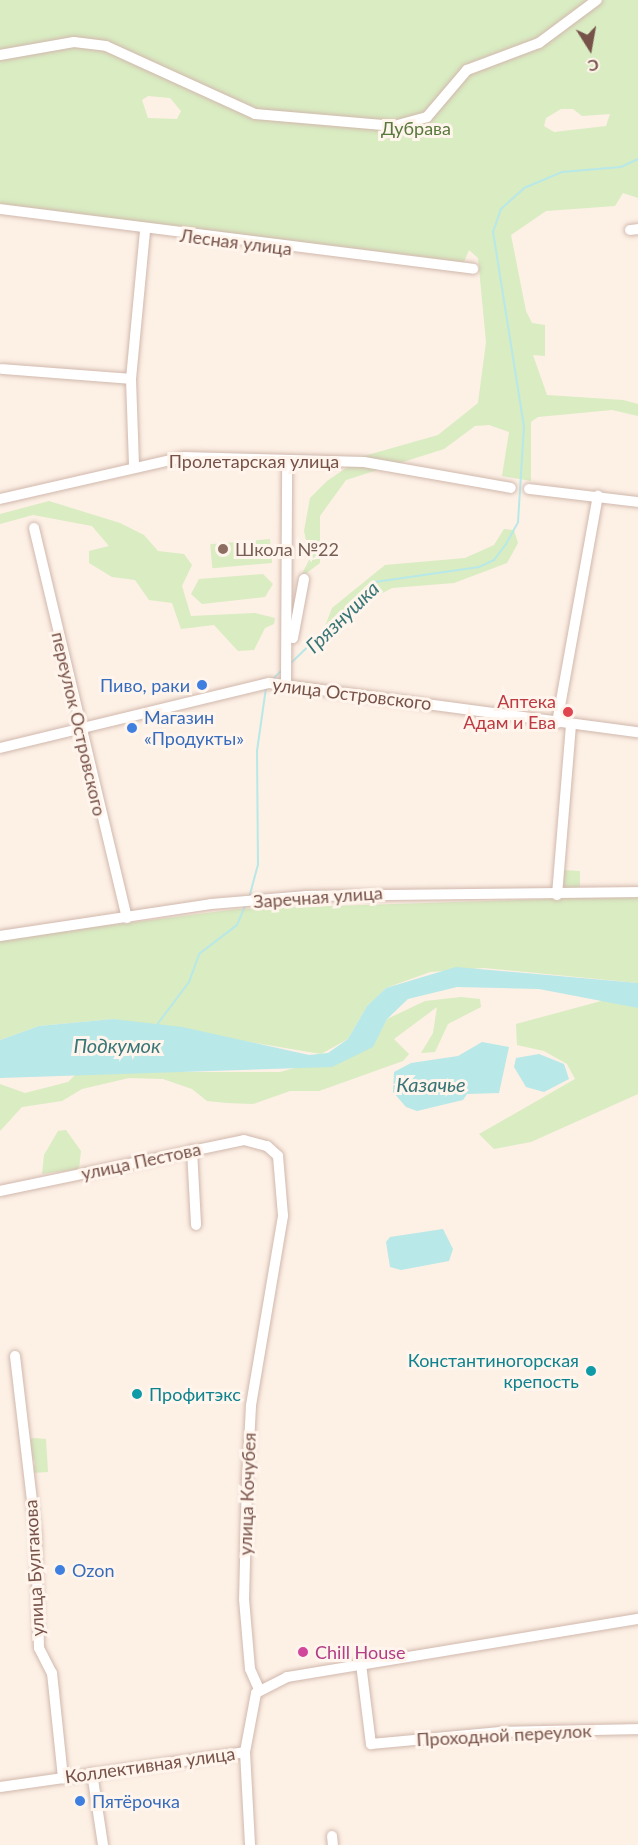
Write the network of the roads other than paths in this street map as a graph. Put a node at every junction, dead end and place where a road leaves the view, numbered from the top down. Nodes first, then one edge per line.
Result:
1 (597, 0) edge
2 (0, 55) edge
3 (0, 209) edge
4 (145, 230) junction
5 (473, 269) dead end
6 (2, 369) dead end
7 (130, 379) junction
8 (287, 460) junction
9 (134, 465) junction
10 (511, 488) dead end
11 (530, 489) dead end
12 (598, 496) junction
13 (0, 499) edge
14 (638, 502) edge
15 (34, 528) dead end
16 (304, 579) dead end
17 (289, 650) junction
18 (282, 683) junction
19 (557, 723) junction
20 (571, 725) junction
21 (78, 726) junction
22 (638, 732) edge
23 (0, 748) edge
24 (638, 892) edge
25 (557, 895) junction
26 (127, 918) junction
27 (0, 936) edge
28 (192, 1150) junction
29 (278, 1156) joint
30 (0, 1191) edge
31 (196, 1225) dead end
32 (15, 1356) dead end
33 (638, 1619) edge
34 (361, 1664) junction
35 (259, 1689) junction
36 (638, 1729) edge
37 (245, 1752) junction
38 (92, 1773) junction
39 (63, 1778) junction
40 (0, 1787) edge
41 (103, 1845) edge
42 (250, 1845) edge

1 - 2 street
3 - 4 street, Лесная улица
4 - 5 street, Лесная улица
4 - 7 street
6 - 7 street
7 - 9 street
8 - 9 street, Пролетарская улица
8 - 10 street, Пролетарская улица
8 - 17 street
9 - 13 street, Пролетарская улица
11 - 12 street
12 - 14 street
12 - 19 street
15 - 21 street, переулок Островского
16 - 17 street
17 - 18 street
18 - 19 street, улица Островского
18 - 21 street, улица Островского
19 - 20 street, улица Островского
20 - 22 street, улица Островского
20 - 25 street
21 - 23 street, улица Островского
21 - 26 street, переулок Островского
24 - 25 street, Заречная улица
25 - 26 street, Заречная улица
26 - 27 street, Заречная улица
28 - 29 street, улица Пестова
28 - 30 street, улица Пестова
28 - 31 street
29 - 35 street, улица Кочубея
32 - 39 street, улица Булгакова
33 - 34 street
34 - 35 street
34 - 36 street, Проходной переулок
35 - 37 street, Коллективная улица
37 - 38 street, Коллективная улица
37 - 42 street
38 - 39 street, Коллективная улица
38 - 41 street
39 - 40 street, Коллективная улица

